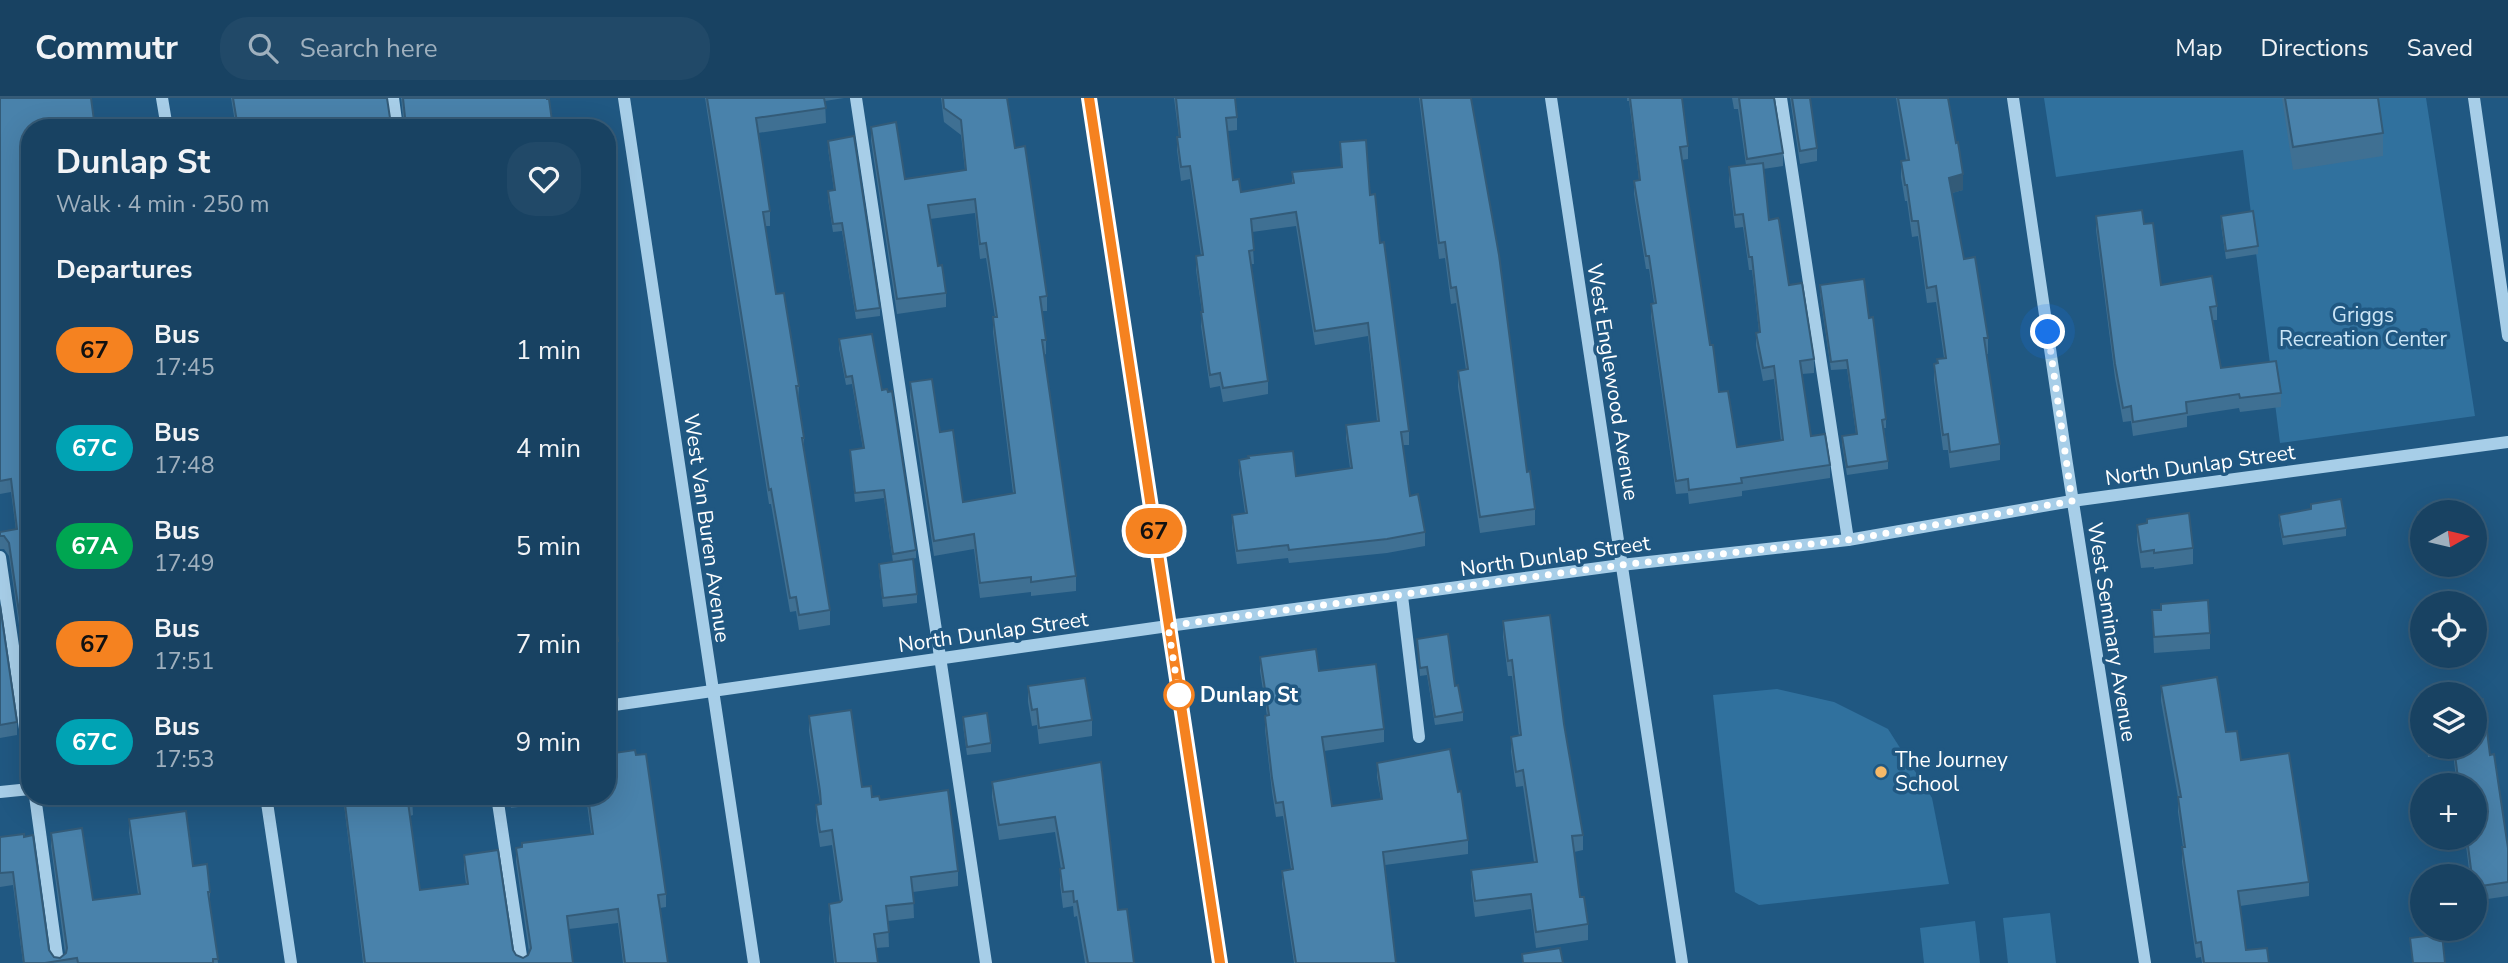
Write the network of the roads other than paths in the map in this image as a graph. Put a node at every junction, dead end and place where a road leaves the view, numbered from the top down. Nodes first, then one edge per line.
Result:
1 (162, 98) edge
2 (393, 98) edge
3 (624, 98) edge
4 (856, 98) edge
5 (1089, 98) edge
6 (1551, 98) edge
7 (1781, 98) edge
8 (2013, 98) edge
9 (2474, 98) edge
10 (166, 119) edge
11 (396, 119) edge
12 (2508, 336) edge
13 (2508, 442) edge
14 (2072, 501) junction
15 (1847, 540) junction
16 (0, 557) edge
17 (1621, 565) junction
18 (1402, 596) junction
19 (1168, 626) junction
20 (940, 658) junction
21 (712, 691) junction
22 (21, 701) edge
23 (616, 705) edge
24 (1419, 737) dead end
25 (21, 790) edge
26 (0, 792) edge
27 (36, 805) edge
28 (267, 805) edge
29 (498, 805) edge
30 (58, 963) edge
31 (290, 963) edge
32 (522, 963) edge
33 (754, 963) edge
34 (986, 963) edge
35 (1220, 963) edge
36 (1682, 963) edge
37 (2144, 963) edge

1 - 10 street
2 - 11 street
3 - 21 street, West Van Buren Avenue
4 - 20 street
5 - 19 street
6 - 17 street, West Englewood Avenue
7 - 15 street
8 - 14 street, West Seminary Avenue
9 - 12 street
13 - 14 street, North Dunlap Street
14 - 15 street, North Dunlap Street
14 - 37 street, West Seminary Avenue
15 - 17 street, North Dunlap Street
16 - 22 street
17 - 18 street, North Dunlap Street
17 - 36 street, West Englewood Avenue
18 - 19 street, North Dunlap Street
18 - 24 street
19 - 20 street, North Dunlap Street
19 - 35 street
20 - 21 street, North Dunlap Street
20 - 34 street
21 - 23 street, North Dunlap Street
21 - 33 street, West Van Buren Avenue
25 - 26 street
27 - 30 street
28 - 31 street
29 - 32 street

